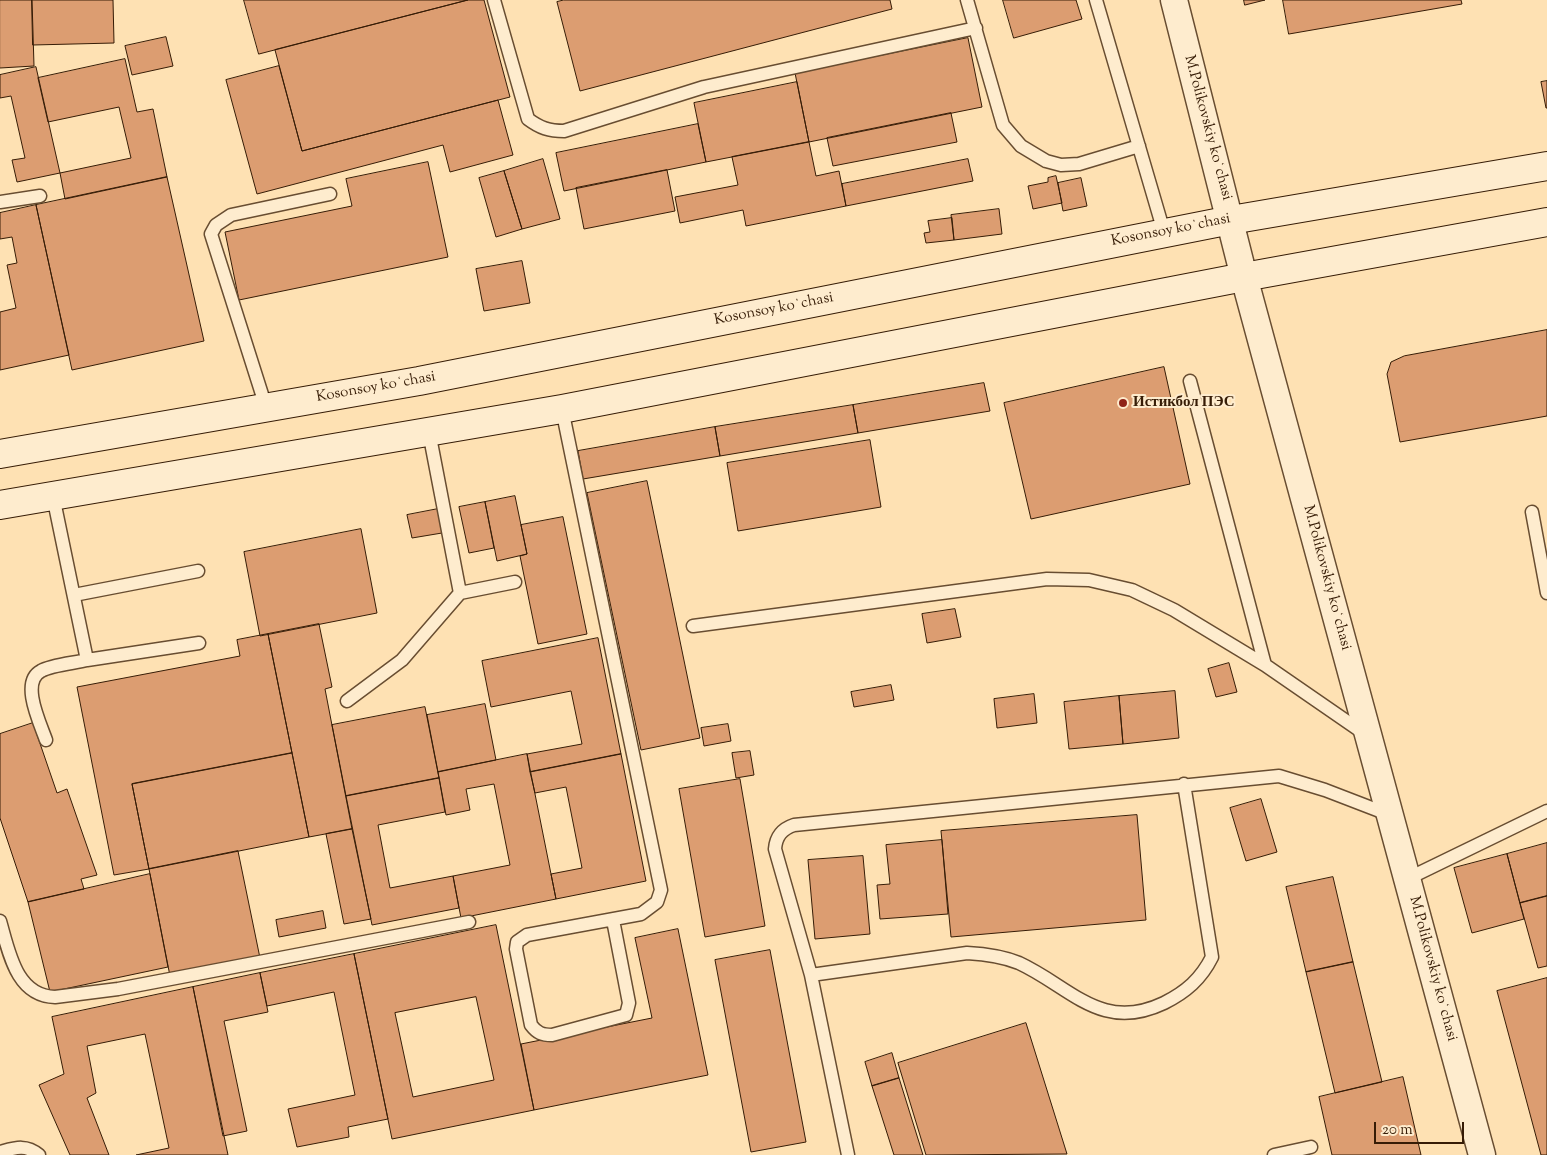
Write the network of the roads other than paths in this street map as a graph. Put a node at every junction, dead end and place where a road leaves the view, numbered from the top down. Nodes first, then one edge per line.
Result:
1 (494, 0) edge
2 (967, 0) edge
3 (1096, 0) edge
4 (1174, 0) edge
5 (976, 28) junction
6 (1139, 146) junction
7 (1547, 166) edge
8 (330, 194) dead end
9 (40, 196) dead end
10 (0, 202) edge
11 (1231, 220) junction
12 (1547, 222) edge
13 (1164, 232) junction
14 (1244, 277) junction
15 (1190, 381) dead end
16 (266, 407) junction
17 (562, 409) junction
18 (429, 432) junction
19 (0, 454) edge
20 (53, 496) junction
21 (0, 505) edge
22 (1532, 512) dead end
23 (198, 571) dead end
24 (515, 582) dead end
25 (460, 593) junction
26 (1547, 593) edge
27 (74, 595) junction
28 (693, 626) dead end
29 (199, 643) dead end
30 (87, 660) junction
31 (1265, 665) junction
32 (347, 701) dead end
33 (1369, 737) junction
34 (46, 740) dead end
35 (1184, 784) junction
36 (1547, 811) edge
37 (1390, 815) junction
38 (1407, 879) junction
39 (613, 920) junction
40 (0, 921) edge
41 (469, 922) dead end
42 (811, 976) junction
43 (1311, 1147) dead end
44 (0, 1152) edge
45 (39, 1155) edge
46 (848, 1155) edge
47 (1274, 1155) edge
48 (1482, 1155) edge

1 - 5 lane
2 - 5 lane
3 - 6 lane
4 - 11 street, M.Polikovskiy koʻchasi
5 - 6 lane
6 - 13 lane
7 - 11 street, Kosonsoy koʻchasi
8 - 16 lane
9 - 10 lane
11 - 13 street, Kosonsoy koʻchasi
11 - 14 street, M.Polikovskiy koʻchasi
12 - 14 street
13 - 16 street, Kosonsoy koʻchasi
14 - 17 street
14 - 33 street, M.Polikovskiy koʻchasi
15 - 31 lane
16 - 19 street, Kosonsoy koʻchasi
17 - 18 street
17 - 39 lane
18 - 20 street
18 - 25 lane
20 - 21 street
20 - 27 lane
22 - 26 lane
23 - 27 lane
24 - 25 lane
25 - 32 lane
27 - 30 lane
28 - 31 lane
29 - 30 lane
30 - 34 lane
31 - 33 lane
33 - 37 street, M.Polikovskiy koʻchasi
35 - 37 lane
35 - 42 lane
35 - 42 lane
36 - 38 lane
37 - 38 street, M.Polikovskiy koʻchasi
38 - 48 street, M.Polikovskiy koʻchasi
39 - 39 lane
40 - 41 lane
42 - 46 lane
43 - 47 lane
44 - 45 lane

